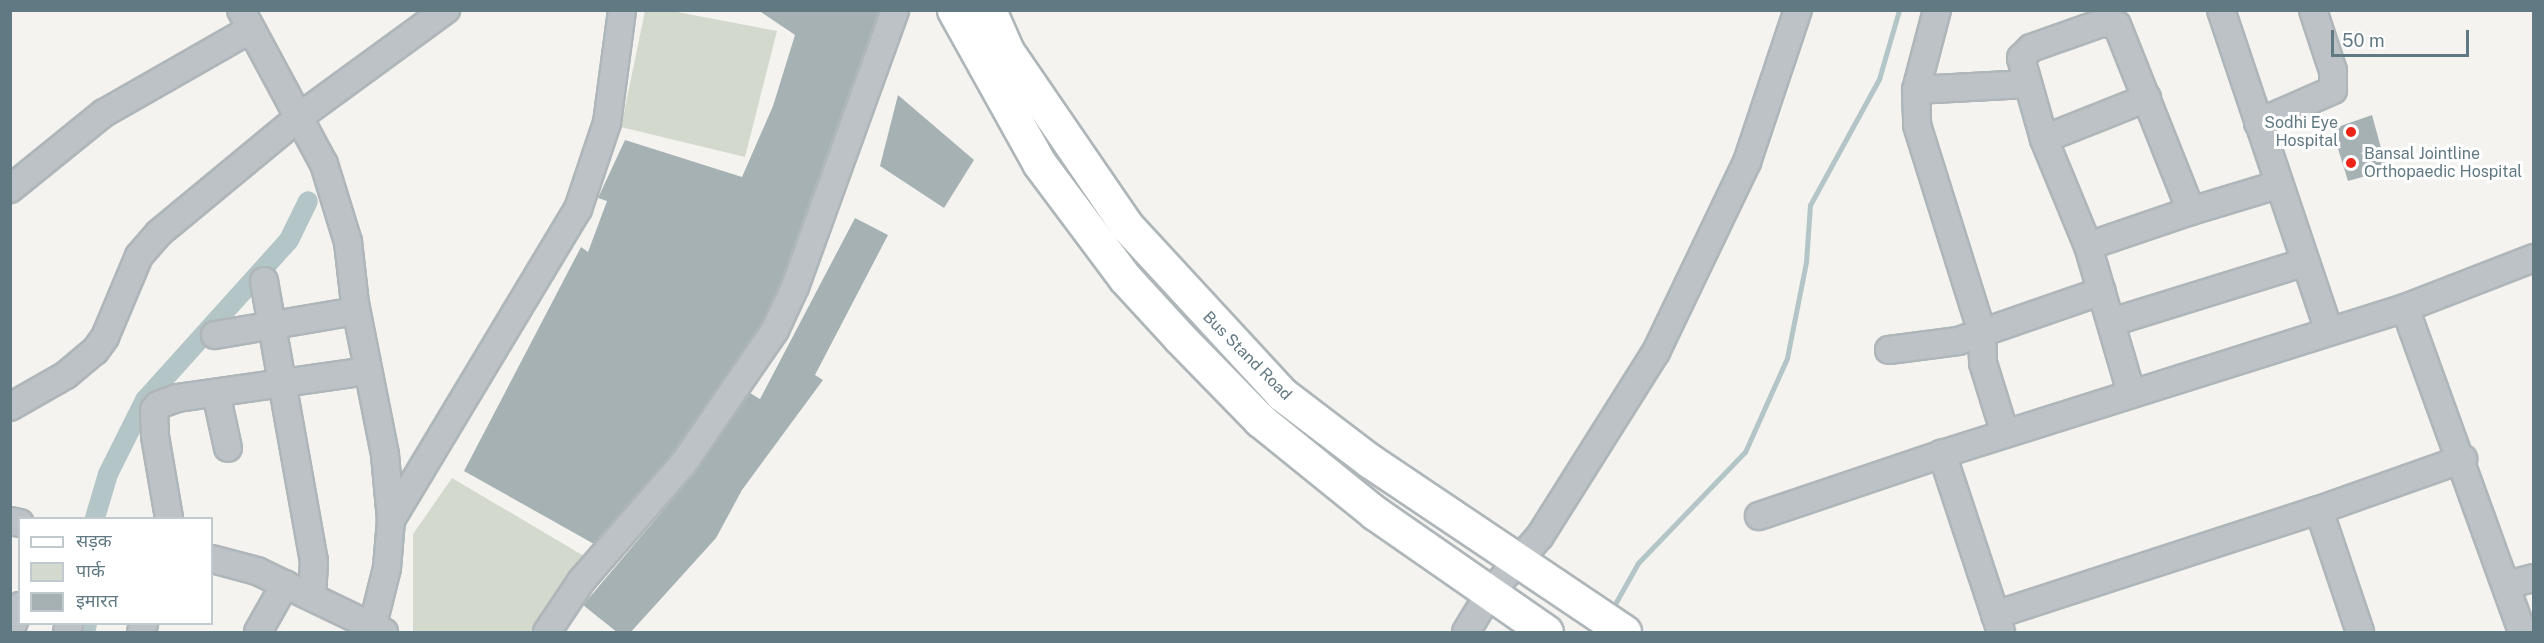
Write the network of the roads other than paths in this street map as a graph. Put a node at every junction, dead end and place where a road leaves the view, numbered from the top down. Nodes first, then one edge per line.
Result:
1 (446, 10) edge
2 (622, 10) edge
3 (895, 10) edge
4 (954, 10) edge
5 (989, 10) edge
6 (1798, 10) edge
7 (1937, 10) edge
8 (2221, 10) edge
9 (2313, 10) edge
10 (421, 18) edge
11 (246, 20) edge
12 (2027, 84) junction
13 (1916, 90) junction
14 (2147, 98) junction
15 (299, 117) junction
16 (2258, 123) junction
17 (2044, 139) junction
18 (2277, 184) junction
19 (10, 189) edge
20 (2191, 211) junction
21 (2088, 246) junction
22 (2534, 258) edge
23 (2303, 263) junction
24 (264, 281) dead end
25 (2102, 291) junction
26 (2405, 308) junction
27 (356, 311) junction
28 (2112, 322) junction
29 (272, 326) junction
30 (2329, 330) junction
31 (1982, 333) junction
32 (215, 335) dead end
33 (1889, 350) dead end
34 (366, 371) junction
35 (282, 383) junction
36 (2131, 392) junction
37 (216, 393) junction
38 (10, 407) edge
39 (2005, 434) junction
40 (228, 448) dead end
41 (1942, 454) junction
42 (2463, 459) junction
43 (2319, 510) junction
44 (1759, 516) dead end
45 (169, 517) edge
46 (391, 520) junction
47 (213, 559) edge
48 (1528, 569) junction
49 (2534, 578) edge
50 (285, 584) junction
51 (2506, 585) junction
52 (312, 595) junction
53 (1501, 602) junction
54 (18, 611) edge
55 (1998, 624) edge
56 (376, 630) edge
57 (10, 632) edge
58 (258, 633) edge
59 (547, 633) edge
60 (1466, 633) edge
61 (1546, 633) edge
62 (1624, 633) edge
63 (2360, 633) edge
64 (2522, 633) edge

1 - 10 street
2 - 46 street
3 - 59 street
4 - 53 main road
5 - 48 main road, Bus Stand Road
6 - 48 street
7 - 13 street
8 - 16 street
9 - 16 street
10 - 15 street
11 - 15 street
11 - 19 street
12 - 13 street
12 - 14 street
12 - 17 street
13 - 31 street
14 - 17 street
14 - 20 street
15 - 27 street
15 - 38 street
16 - 18 street
17 - 21 street
18 - 20 street
18 - 23 street
20 - 21 street
21 - 25 street
22 - 26 street
23 - 28 street
23 - 30 street
24 - 29 street
25 - 28 street
25 - 31 street
26 - 30 street
26 - 42 street
27 - 29 street
27 - 34 street
28 - 36 street
29 - 32 street
29 - 35 street
30 - 36 street
31 - 33 street
31 - 39 street
34 - 35 street
34 - 46 street
35 - 37 street
35 - 52 street
36 - 39 street
37 - 40 street
37 - 45 street
39 - 41 street
41 - 44 street
41 - 55 street
42 - 43 street
42 - 51 street
43 - 55 street
43 - 63 street
46 - 56 street
47 - 50 street
48 - 53 street
48 - 62 main road, Bus Stand Road
49 - 51 street
50 - 52 street
50 - 58 street
51 - 64 street
52 - 56 street
53 - 60 street
53 - 61 main road
54 - 57 street

